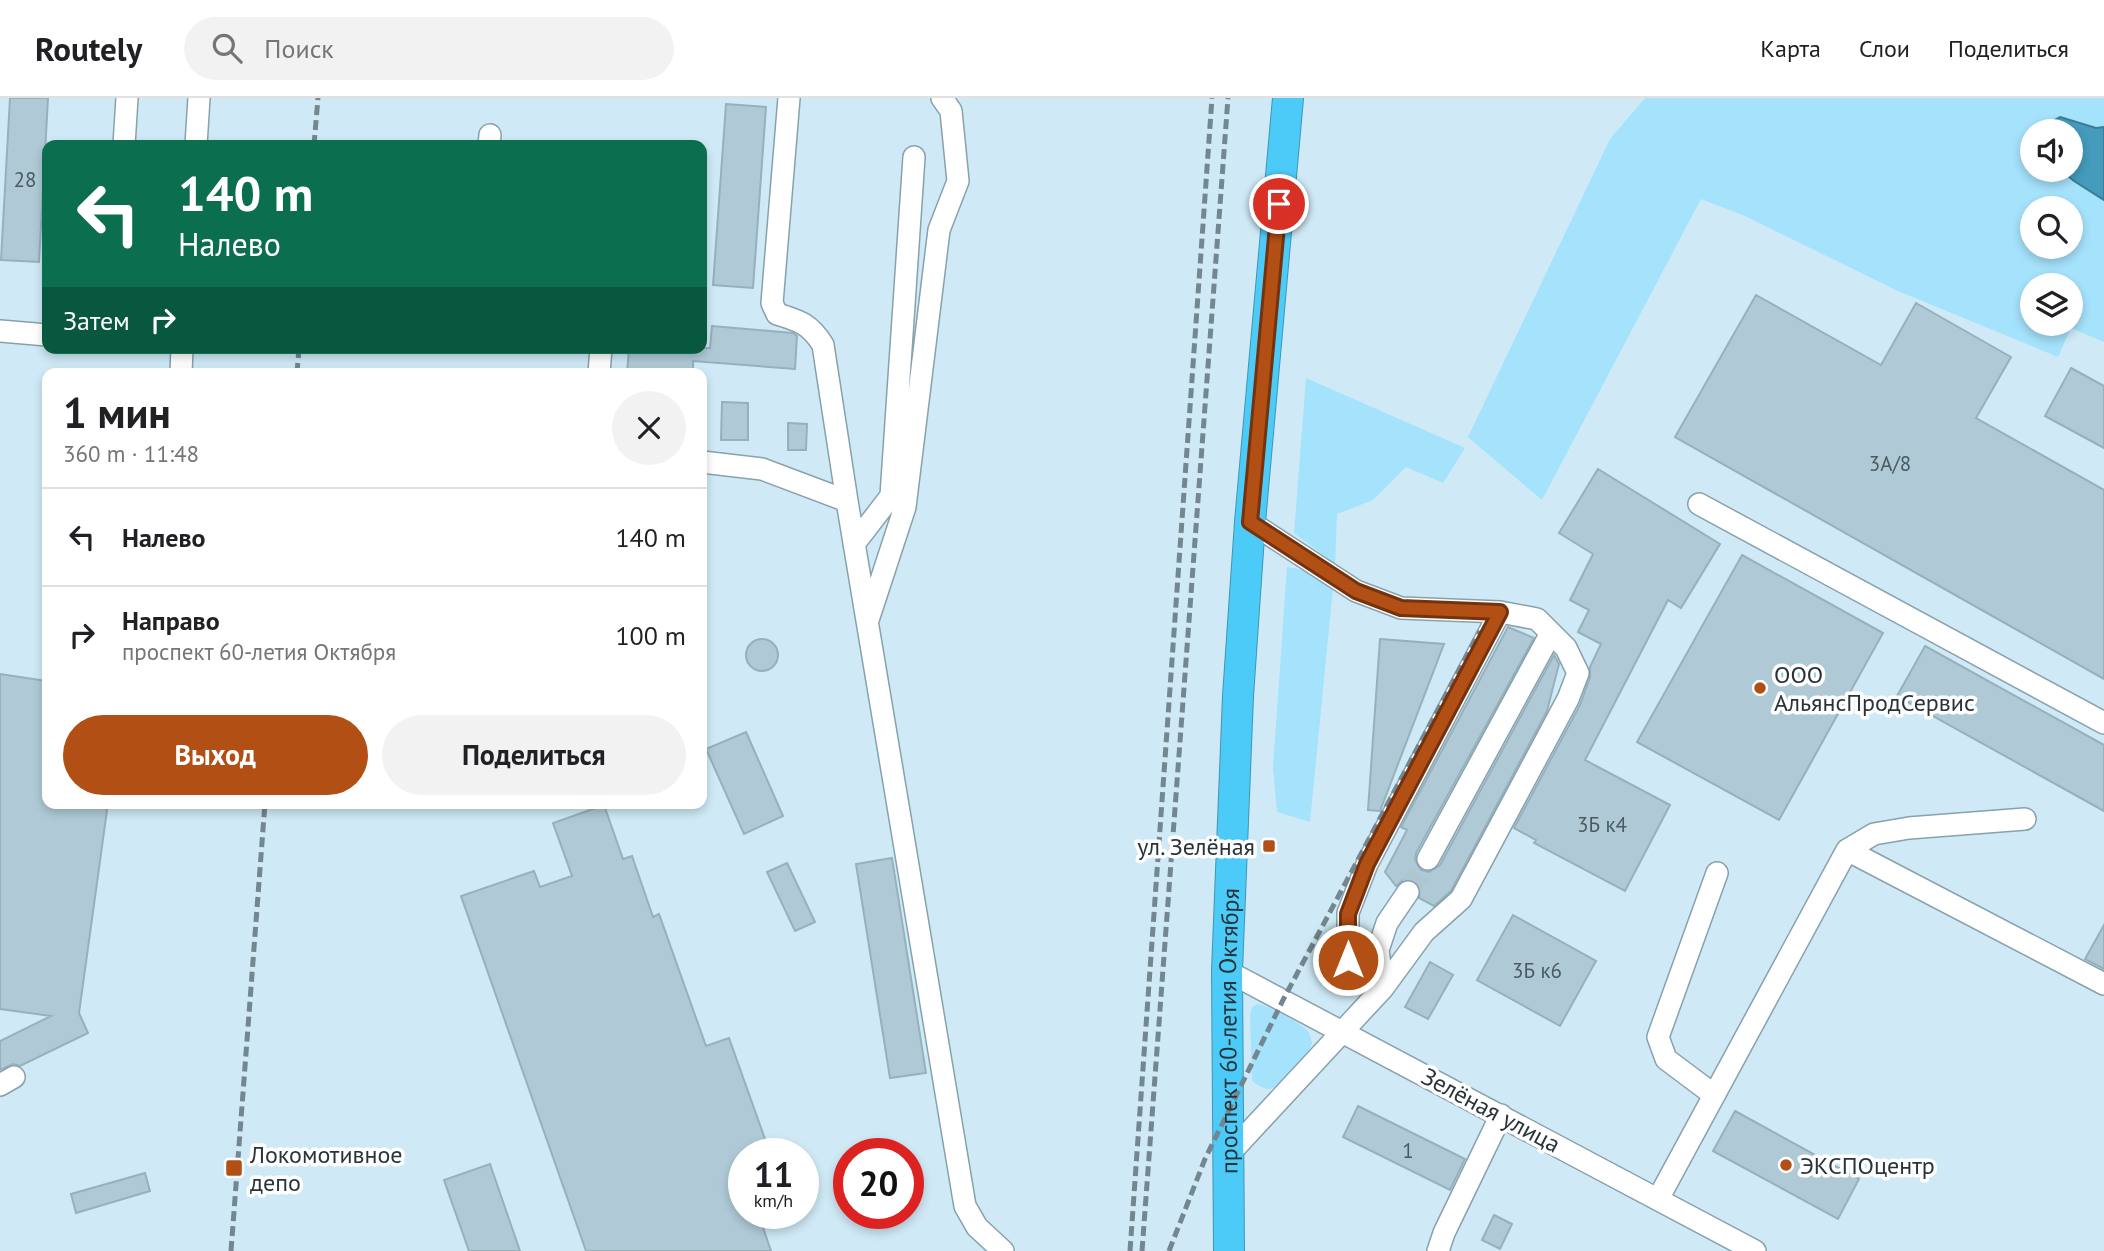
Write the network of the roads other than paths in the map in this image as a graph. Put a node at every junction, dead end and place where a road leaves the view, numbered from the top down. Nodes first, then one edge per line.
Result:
1 (127, 98) edge
2 (199, 98) edge
3 (789, 98) edge
4 (942, 98) edge
5 (1288, 98) edge
6 (124, 140) edge
7 (196, 140) edge
8 (914, 157) dead end
9 (0, 331) edge
10 (42, 335) edge
11 (707, 463) edge
12 (847, 501) junction
13 (1699, 503) dead end
14 (1250, 522) junction
15 (854, 544) junction
16 (1500, 612) junction
17 (867, 622) junction
18 (1551, 633) junction
19 (2104, 723) edge
20 (2025, 819) dead end
21 (1847, 850) junction
22 (1428, 859) tunnel mouth
23 (1717, 873) dead end
24 (1408, 892) tunnel mouth
25 (1227, 971) junction
26 (2104, 984) edge
27 (1383, 988) junction
28 (1343, 1031) junction
29 (1714, 1095) junction
30 (1501, 1115) junction
31 (1230, 1154) junction
32 (1658, 1199) junction
33 (1003, 1251) edge
34 (1229, 1251) edge
35 (1438, 1251) edge
36 (1755, 1251) edge

1 - 6 street
2 - 7 street
3 - 12 street
4 - 17 street
5 - 14 highway, проспект 60-летия Октября
8 - 15 street
9 - 10 street
11 - 12 street
12 - 15 street
13 - 19 street
14 - 16 street
14 - 25 highway, проспект 60-летия Октября
15 - 17 street
16 - 18 street
16 - 27 street
17 - 33 street
18 - 22 street
18 - 27 street
20 - 21 street
21 - 26 street
21 - 29 street
23 - 29 street
24 - 27 street
25 - 28 street, Зелёная улица
25 - 31 highway, проспект 60-летия Октября
27 - 28 street
28 - 30 street, Зелёная улица
28 - 31 street
29 - 32 street
30 - 32 street, Зелёная улица
30 - 35 street
31 - 34 highway, проспект 60-летия Октября
32 - 36 street, Зелёная улица

